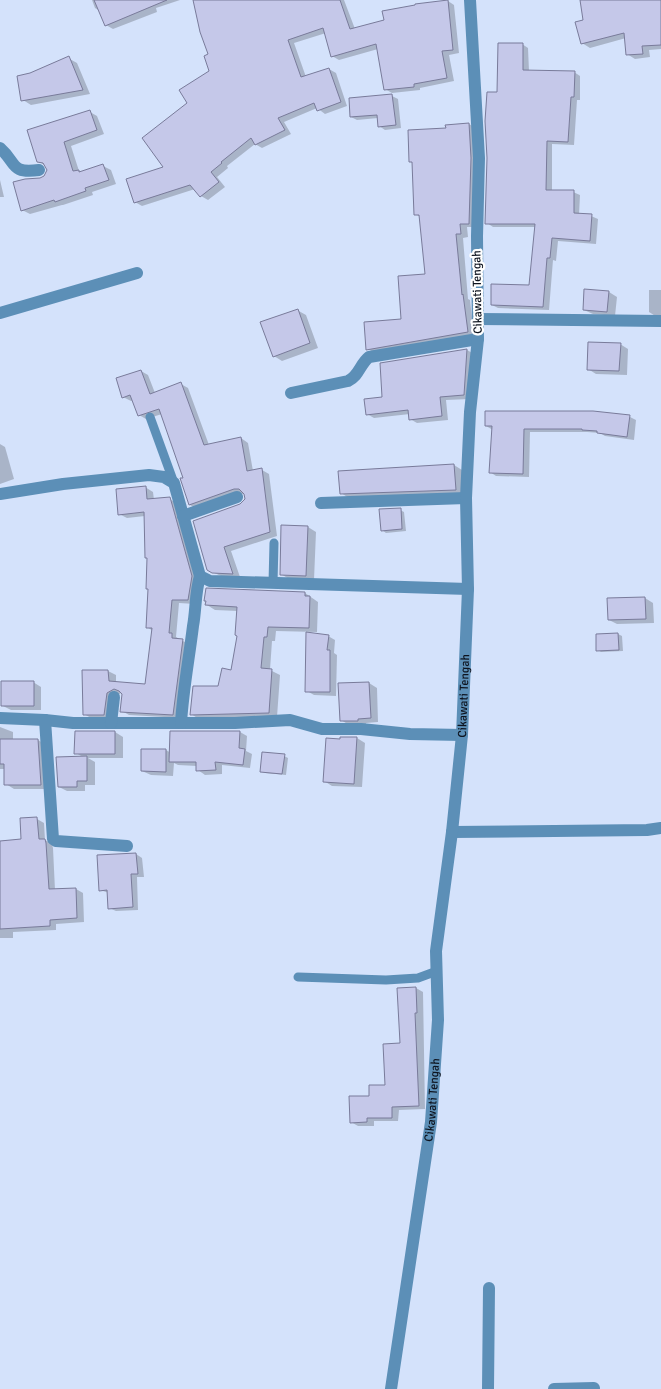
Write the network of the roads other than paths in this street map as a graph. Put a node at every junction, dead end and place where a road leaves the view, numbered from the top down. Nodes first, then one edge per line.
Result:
1 (470, 0) edge
2 (0, 148) edge
3 (39, 170) dead end
4 (138, 273) dead end
5 (0, 313) edge
6 (478, 319) junction
7 (661, 322) edge
8 (478, 339) junction
9 (290, 392) dead end
10 (150, 418) dead end
11 (174, 483) junction
12 (0, 494) edge
13 (237, 497) dead end
14 (466, 498) junction
15 (321, 504) dead end
16 (183, 516) junction
17 (274, 543) dead end
18 (200, 576) junction
19 (273, 583) junction
20 (468, 589) junction
21 (114, 697) dead end
22 (0, 718) edge
23 (45, 720) junction
24 (112, 723) junction
25 (181, 723) junction
26 (462, 735) junction
27 (661, 828) edge
28 (452, 832) junction
29 (127, 846) dead end
30 (437, 971) junction
31 (298, 977) dead end
32 (488, 1288) dead end
33 (594, 1388) edge
34 (391, 1389) edge
35 (488, 1389) edge
36 (554, 1389) edge

1 - 6 street, Cikawati Tengah
2 - 3 street
4 - 5 street
6 - 7 street
6 - 8 street, Cikawati Tengah
8 - 9 street
8 - 14 street, Cikawati Tengah
10 - 11 lane
11 - 12 street
11 - 16 street
13 - 16 street
14 - 15 street
14 - 20 street, Cikawati Tengah
16 - 18 street
17 - 19 lane
18 - 19 street
18 - 25 street
19 - 20 street
20 - 26 street, Cikawati Tengah
21 - 24 street
22 - 23 street
23 - 24 street
23 - 29 street
24 - 25 street
25 - 26 street
26 - 28 street, Cikawati Tengah
27 - 28 street
28 - 30 street, Cikawati Tengah
30 - 31 lane
30 - 34 street, Cikawati Tengah
32 - 35 street
33 - 36 street

